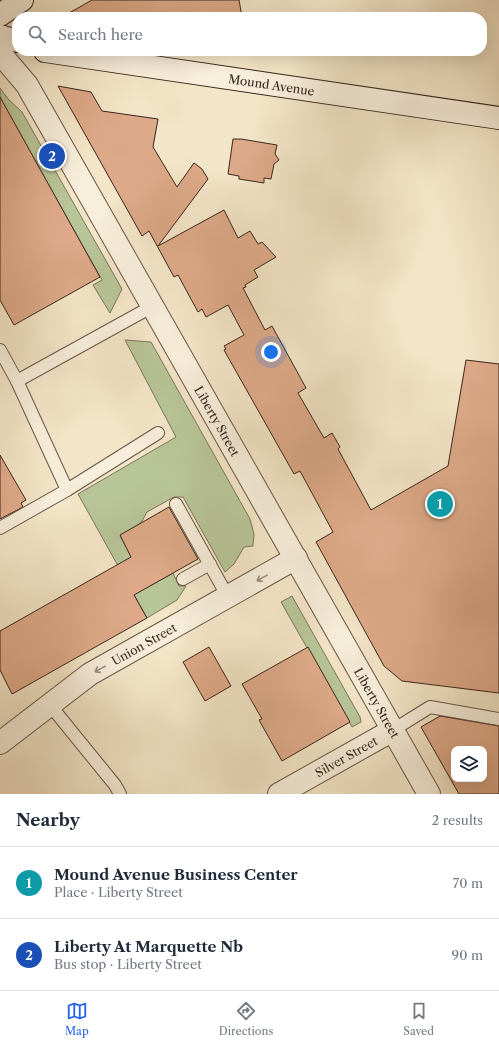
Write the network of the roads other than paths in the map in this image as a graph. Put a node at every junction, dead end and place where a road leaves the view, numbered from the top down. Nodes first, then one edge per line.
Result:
1 (22, 0) edge
2 (0, 15) edge
3 (0, 36) edge
4 (12, 40) edge
5 (0, 53) edge
6 (79, 56) edge
7 (499, 118) edge
8 (153, 306) junction
9 (0, 350) edge
10 (17, 381) junction
11 (158, 433) dead end
12 (67, 490) junction
13 (176, 504) dead end
14 (0, 528) edge
15 (296, 558) junction
16 (210, 564) junction
17 (183, 580) dead end
18 (228, 597) junction
19 (50, 705) junction
20 (499, 719) edge
21 (393, 730) junction
22 (0, 743) edge
23 (120, 794) edge
24 (279, 794) edge
25 (429, 794) edge

1 - 2 street
3 - 4 street
5 - 8 street, Liberty Street
6 - 7 street, Mound Avenue
8 - 10 lane
8 - 15 street, Liberty Street
9 - 10 lane
10 - 12 lane
11 - 12 lane
12 - 14 lane
13 - 16 lane
15 -> 18 street, Union Street
15 - 21 street, Liberty Street
16 - 17 lane
16 - 18 lane
18 -> 19 street, Union Street
19 - 22 street, Union Street
19 - 23 lane
20 - 21 lane
21 - 24 street, Silver Street
21 - 25 street, Liberty Street

